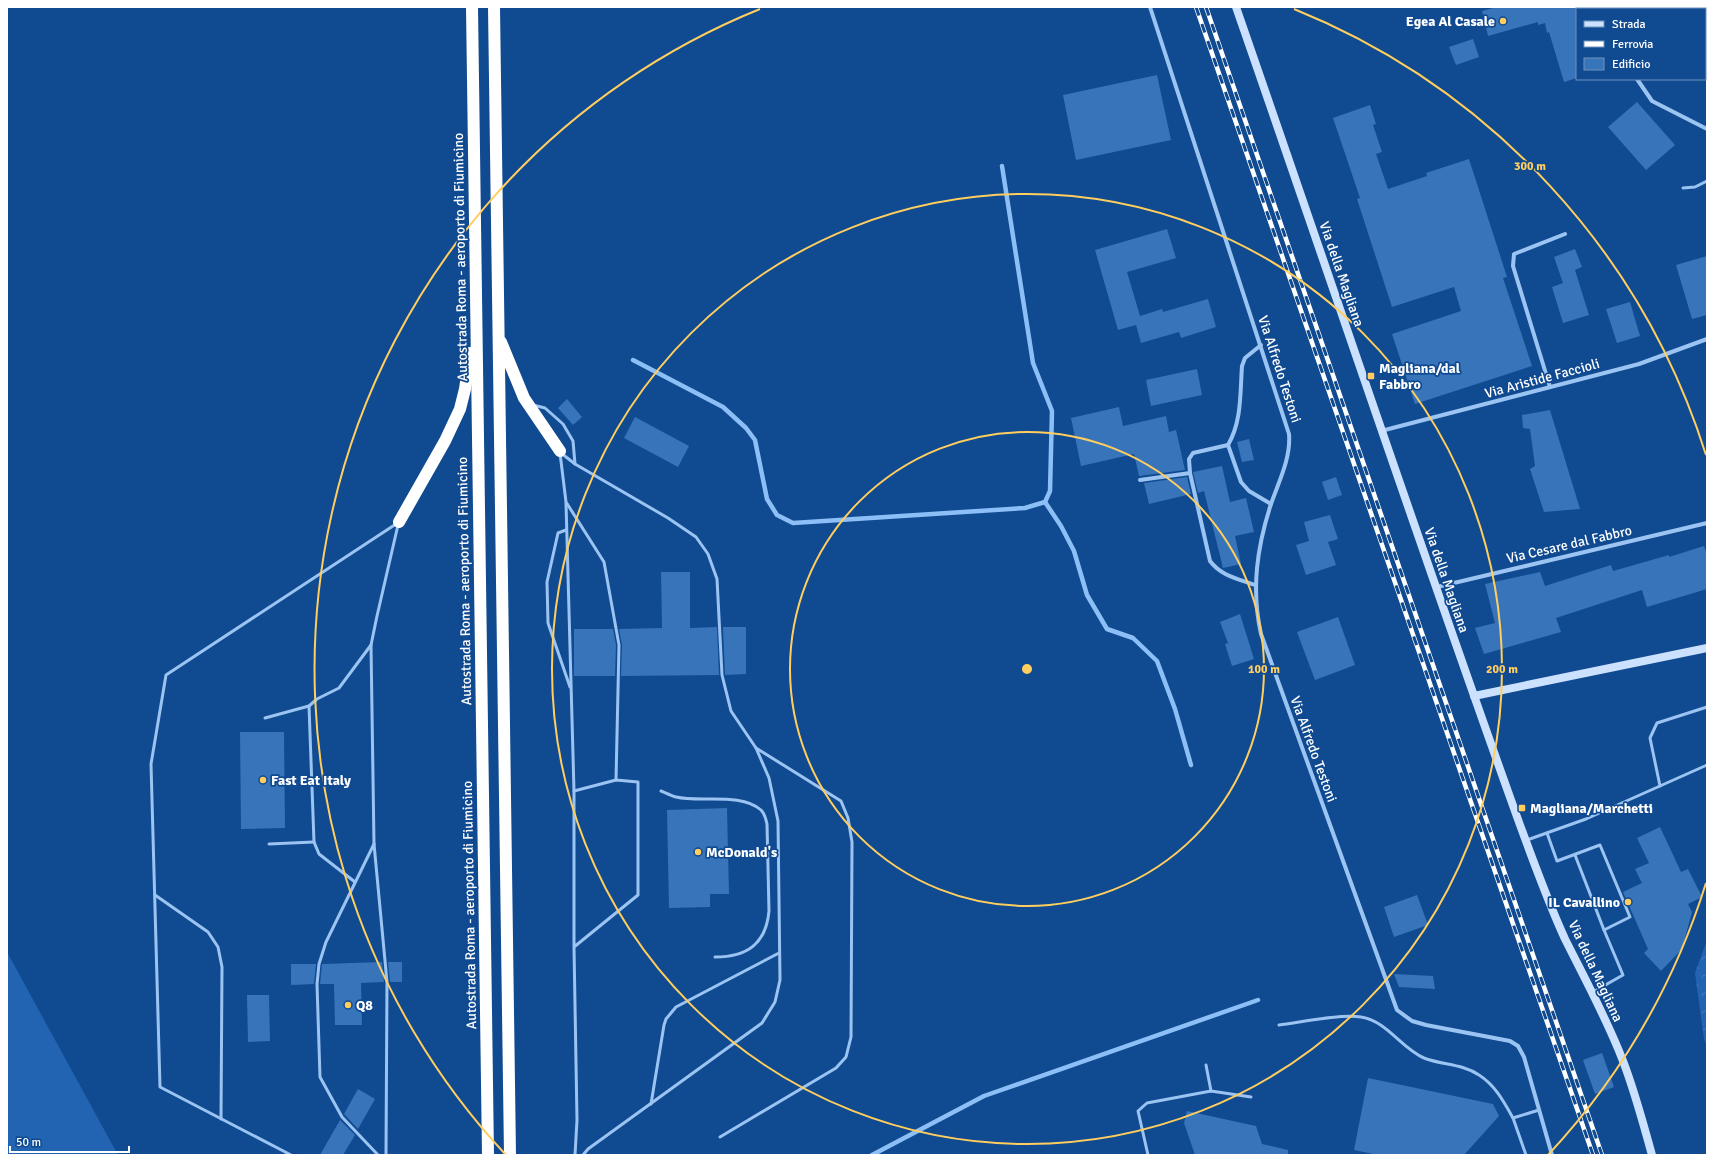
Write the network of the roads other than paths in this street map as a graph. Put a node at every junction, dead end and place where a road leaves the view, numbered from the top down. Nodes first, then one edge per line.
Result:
1 (472, 7) edge
2 (494, 7) edge
3 (1150, 7) edge
4 (1236, 7) edge
5 (1638, 80) edge
6 (1707, 129) edge
7 (1707, 181) edge
8 (1683, 188) dead end
9 (1565, 234) dead end
10 (476, 319) junction
11 (498, 335) junction
12 (1707, 339) edge
13 (1261, 345) junction
14 (1550, 387) junction
15 (528, 404) junction
16 (1381, 431) junction
17 (1228, 445) junction
18 (560, 451) junction
19 (575, 464) junction
20 (1190, 473) junction
21 (1140, 480) dead end
22 (566, 502) junction
23 (1271, 504) junction
24 (399, 522) junction
25 (1707, 524) edge
26 (566, 530) junction
27 (1256, 585) junction
28 (1437, 587) junction
29 (371, 645) junction
30 (1707, 648) edge
31 (571, 691) junction
32 (1474, 696) junction
33 (309, 706) junction
34 (1707, 706) edge
35 (265, 718) dead end
36 (756, 748) junction
37 (1707, 765) edge
38 (616, 780) junction
39 (1660, 786) junction
40 (574, 791) junction
41 (661, 791) dead end
42 (1547, 833) junction
43 (1526, 841) junction
44 (314, 842) junction
45 (269, 844) dead end
46 (374, 844) junction
47 (1575, 855) junction
48 (355, 882) junction
49 (155, 895) junction
50 (1604, 930) junction
51 (574, 948) junction
52 (779, 953) junction
53 (715, 957) dead end
54 (1592, 993) junction
55 (1279, 1025) dead end
56 (1206, 1065) dead end
57 (1210, 1091) junction
58 (1252, 1097) dead end
59 (651, 1104) junction
60 (1539, 1110) junction
61 (1513, 1118) junction
62 (221, 1119) junction
63 (720, 1137) dead end
64 (291, 1155) edge
65 (378, 1155) edge
66 (386, 1155) edge
67 (488, 1155) edge
68 (510, 1155) edge
69 (575, 1155) edge
70 (583, 1155) edge
71 (1148, 1155) edge
72 (1526, 1155) edge
73 (1552, 1155) edge
74 (1652, 1155) edge

1 - 10 highway, Autostrada Roma - aeroporto di Fiumicino
2 - 11 highway
3 - 13 street, Via Alfredo Testoni
4 - 16 main road, Via della Magliana
5 - 6 street
7 - 8 lane
9 - 14 street
10 - 24 highway
10 - 67 highway, Autostrada Roma - aeroporto di Fiumicino
11 - 15 highway
11 - 68 highway
12 - 14 street, Via Aristide Faccioli
13 - 17 street
13 - 23 street, Via Alfredo Testoni
14 - 16 street, Via Aristide Faccioli
15 - 18 highway
15 - 19 lane
16 - 28 main road, Via della Magliana
17 - 20 street
17 - 23 street
18 - 19 lane
18 - 22 lane
19 - 36 lane
20 - 21 street
20 - 27 street
22 - 26 lane
22 - 38 lane
23 - 27 street, Via Alfredo Testoni
24 - 29 lane
24 - 49 lane
25 - 28 street, Via Cesare dal Fabbro
26 - 31 lane
26 - 31 lane
27 - 60 street, Via Alfredo Testoni
28 - 32 main road, Via della Magliana
29 - 33 lane
29 - 46 lane
30 - 32 main road
31 - 40 lane
32 - 43 main road, Via della Magliana
33 - 35 lane
33 - 44 lane
34 - 39 lane
36 - 52 lane
36 - 63 lane
37 - 39 lane
38 - 40 lane
38 - 51 lane
39 - 42 lane
40 - 51 lane
41 - 53 lane
42 - 43 lane
42 - 47 lane
43 - 54 main road, Via della Magliana
44 - 45 lane
44 - 48 lane
46 - 48 lane
46 - 66 lane
47 - 50 lane
47 - 50 lane
48 - 65 lane
49 - 62 lane
49 - 62 lane
50 - 54 lane
51 - 69 lane
52 - 59 lane
52 - 59 lane
54 - 74 main road, Via della Magliana
55 - 61 lane
56 - 57 lane
57 - 58 lane
57 - 71 lane
59 - 70 lane
60 - 61 lane
60 - 73 street, Via Alfredo Testoni
61 - 72 lane
62 - 64 lane

